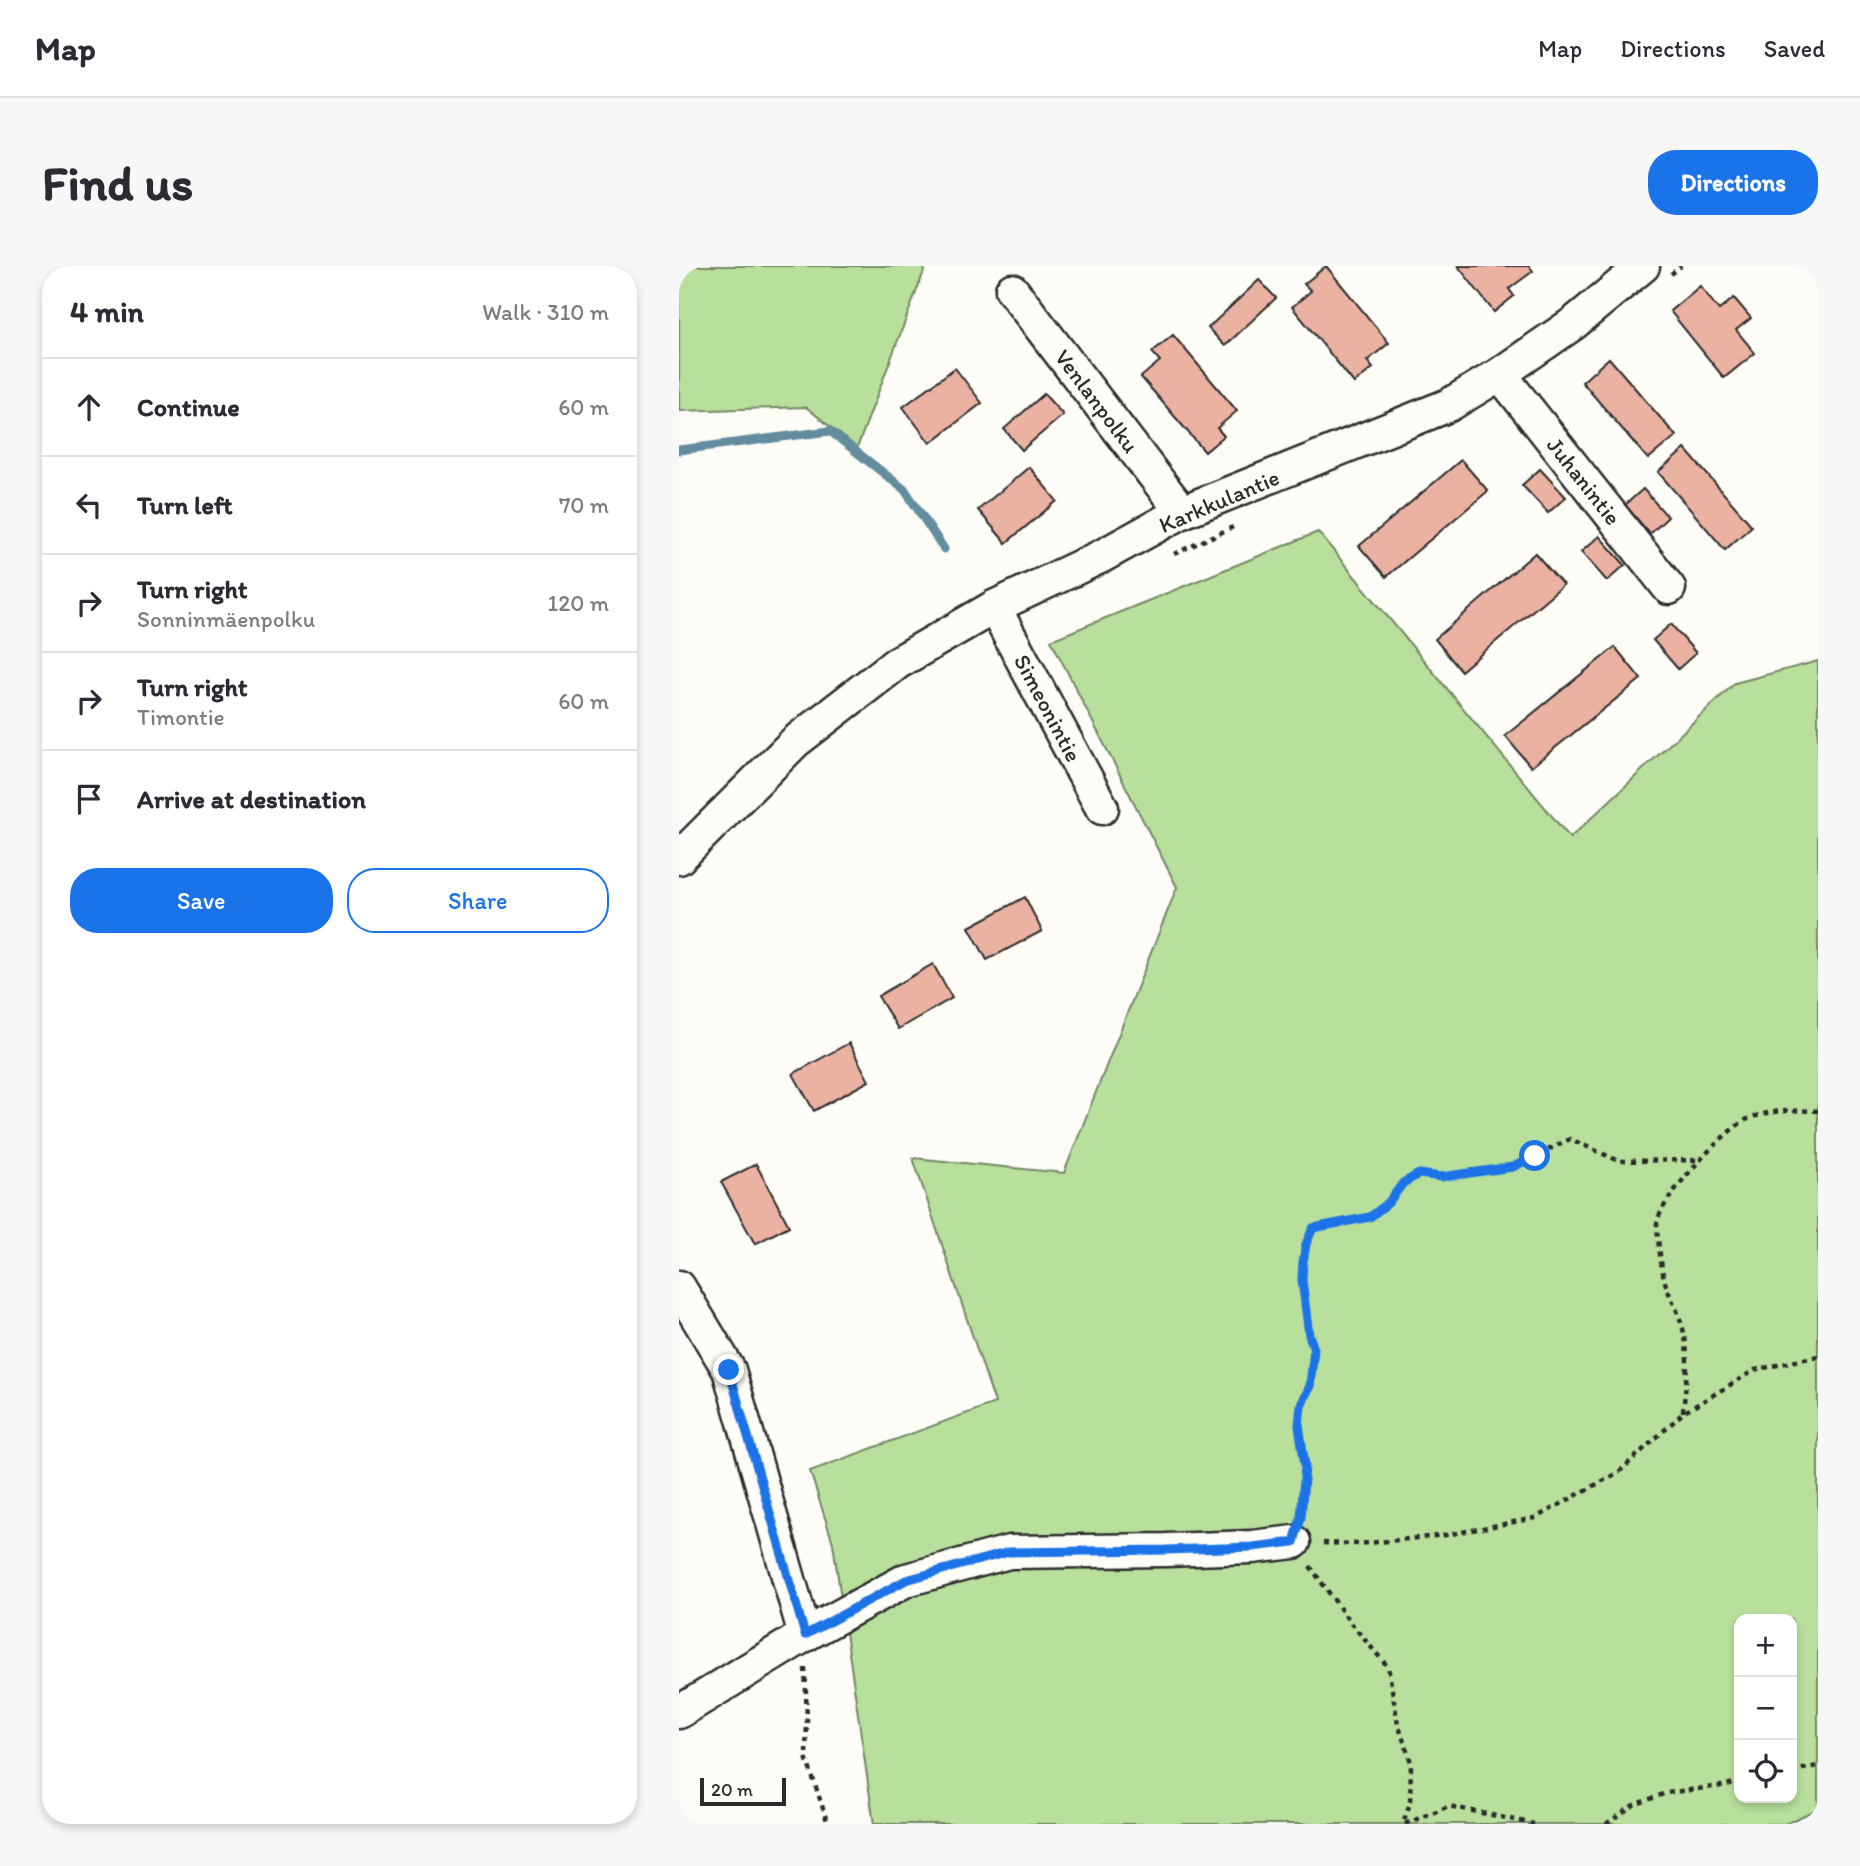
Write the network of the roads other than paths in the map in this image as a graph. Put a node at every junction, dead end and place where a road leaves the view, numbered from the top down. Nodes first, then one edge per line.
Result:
1 (1657, 270) edge
2 (1012, 290) dead end
3 (1500, 374) junction
4 (1182, 512) junction
5 (1669, 588) dead end
6 (994, 607) junction
7 (1103, 808) dead end
8 (679, 858) edge
9 (679, 1287) edge
10 (1294, 1542) road end
11 (805, 1635) junction
12 (679, 1712) edge

1 - 3 street, Karkkulantie
2 - 4 street, Venlanpolku
3 - 4 street, Karkkulantie
3 - 5 street, Juhanintie
4 - 6 street, Karkkulantie
6 - 7 street, Simeonintie
6 - 8 street, Karkkulantie
9 - 11 street
10 - 11 street
11 - 12 street

